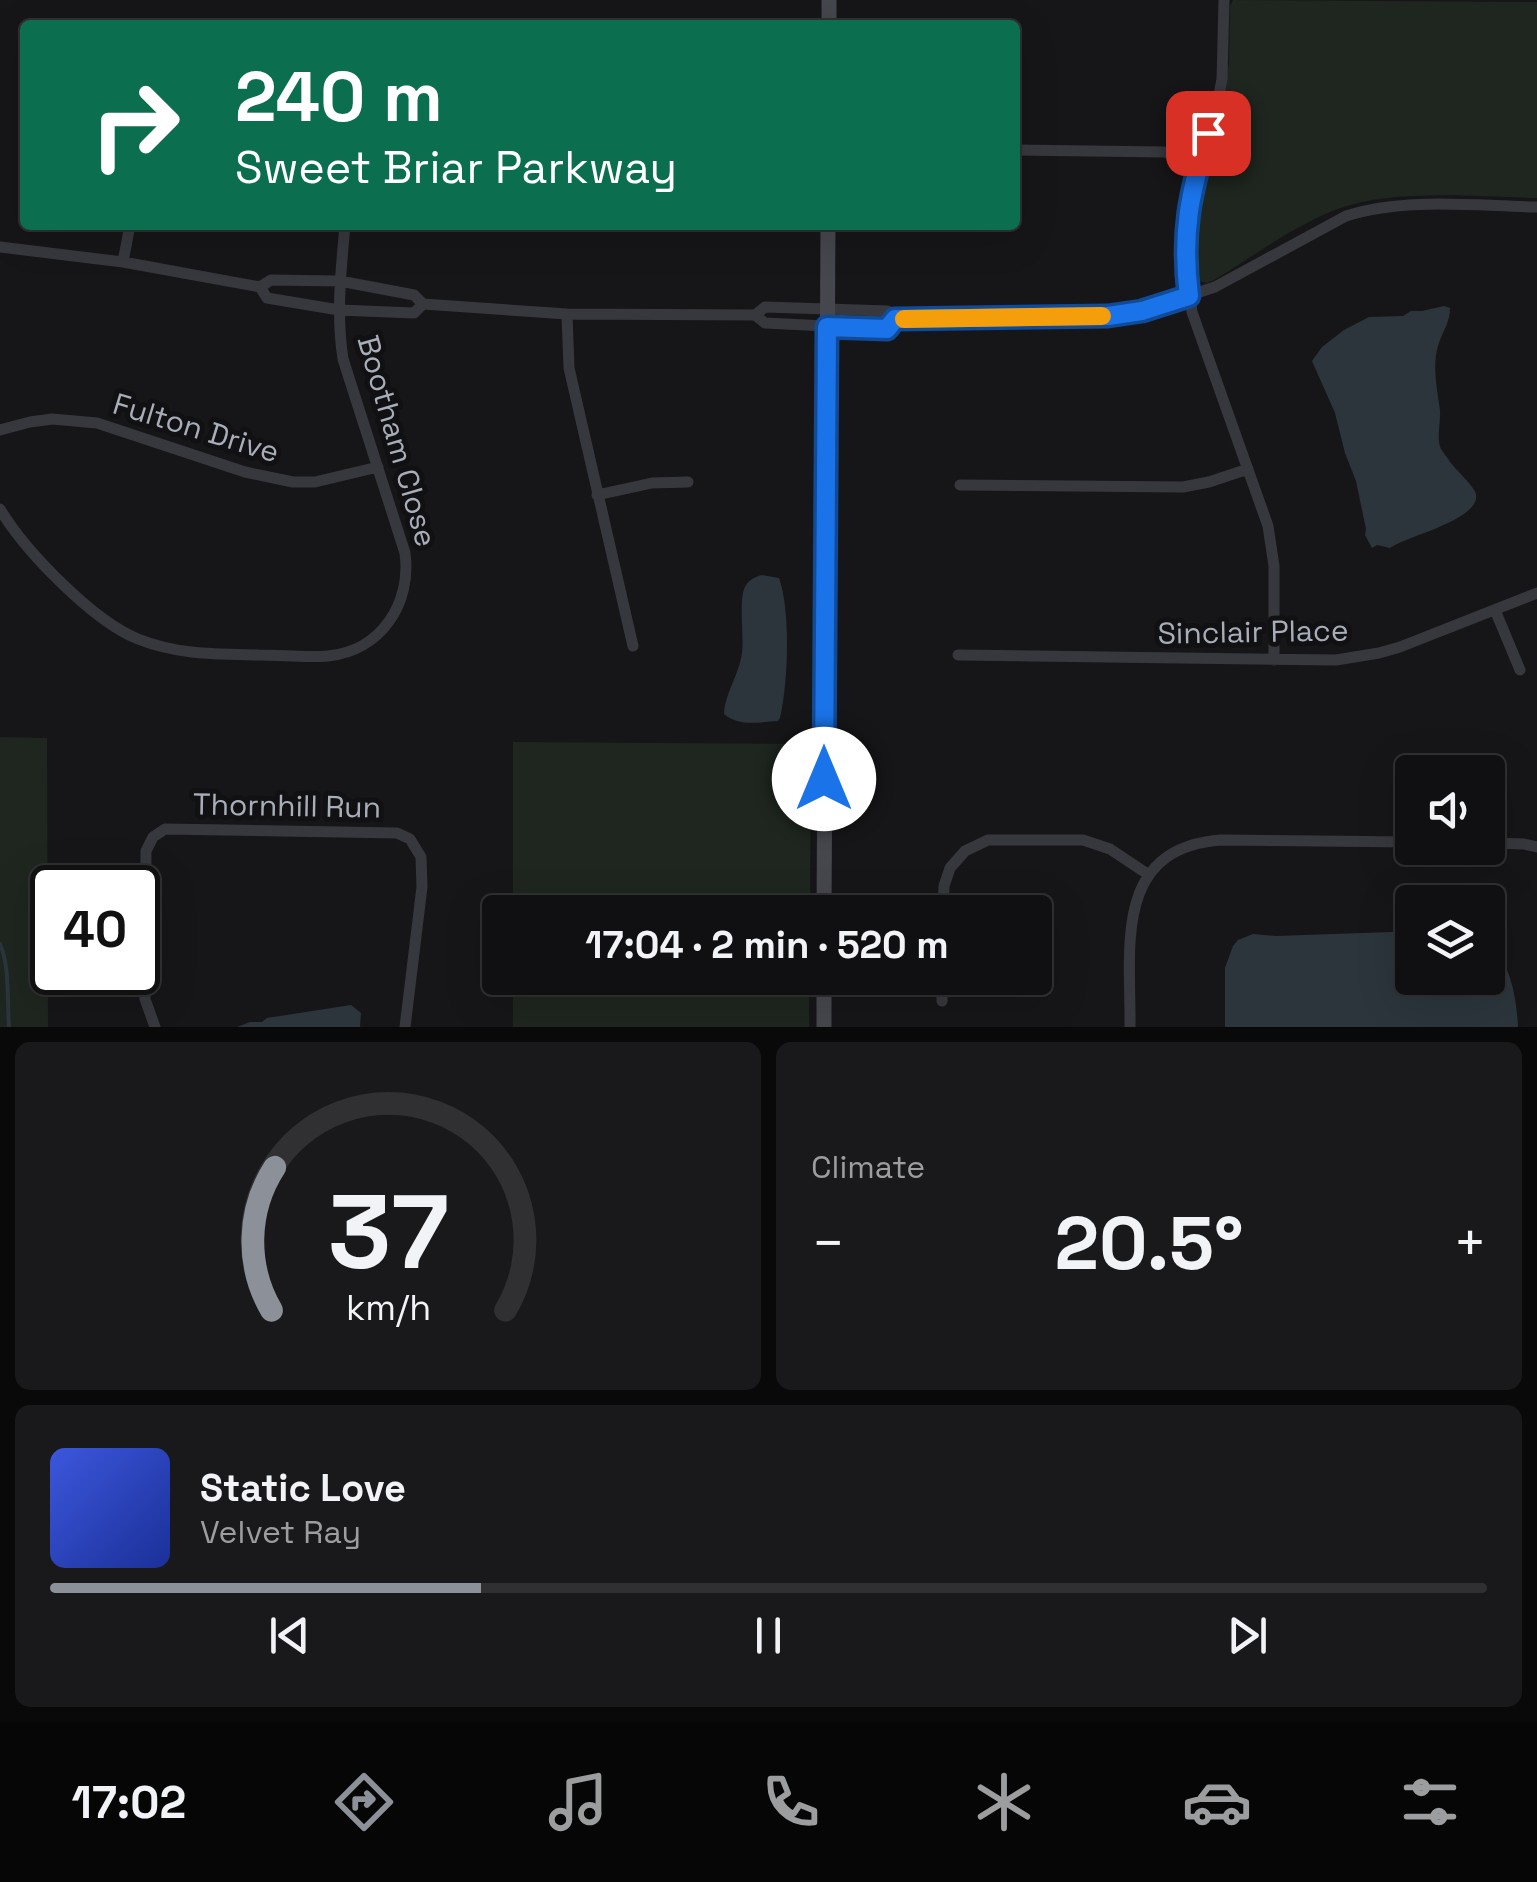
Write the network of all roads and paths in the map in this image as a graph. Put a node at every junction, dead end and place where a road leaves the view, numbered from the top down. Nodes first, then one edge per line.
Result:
1 (1224, 0) edge
2 (1020, 150) edge
3 (1200, 161) junction
4 (1537, 207) edge
5 (129, 230) edge
6 (345, 230) edge
7 (828, 230) edge
8 (0, 247) edge
9 (123, 262) junction
10 (340, 281) junction
11 (260, 287) junction
12 (1189, 296) junction
13 (423, 304) junction
14 (827, 309) junction
15 (339, 310) junction
16 (567, 314) junction
17 (754, 315) junction
18 (895, 319) junction
19 (827, 327) junction
20 (0, 430) edge
21 (378, 467) junction
22 (1248, 468) junction
23 (688, 482) dead end
24 (960, 485) dead end
25 (598, 494) junction
26 (0, 509) edge
27 (1537, 594) edge
28 (1495, 610) junction
29 (633, 646) dead end
30 (958, 655) dead end
31 (1274, 660) junction
32 (1520, 670) dead end
33 (1395, 842) edge
34 (1505, 843) edge
35 (1537, 847) edge
36 (1149, 875) junction
37 (824, 895) edge
38 (944, 895) edge
39 (824, 995) edge
40 (942, 995) edge
41 (942, 1001) dead end
42 (155, 1027) edge
43 (405, 1027) edge
44 (824, 1027) edge
45 (1130, 1027) edge

1 - 3 street
2 - 3 street
3 - 12 street
4 - 12 street
5 - 9 street
6 - 10 street, Bootham Close
7 - 14 street
8 - 9 street
9 - 11 street
10 - 11 street
10 - 13 street
10 - 15 street, Bootham Close
11 - 15 street
12 - 18 street
12 - 22 street
13 - 15 street
13 - 16 street
14 - 17 street
14 - 18 street
14 - 19 street
15 - 21 street, Bootham Close
16 - 17 street
16 - 25 street
17 - 19 street
18 - 19 street
19 - 37 street
20 - 21 street, Fulton Drive
21 - 26 street, Bootham Close
22 - 24 street
22 - 31 street
23 - 25 street
25 - 29 street
27 - 28 street, Sinclair Place
28 - 31 street, Sinclair Place
28 - 32 street
30 - 31 street, Sinclair Place
33 - 36 street
34 - 35 street
36 - 38 street
36 - 45 street
39 - 44 street
40 - 41 street
42 - 43 street, Thornhill Run

